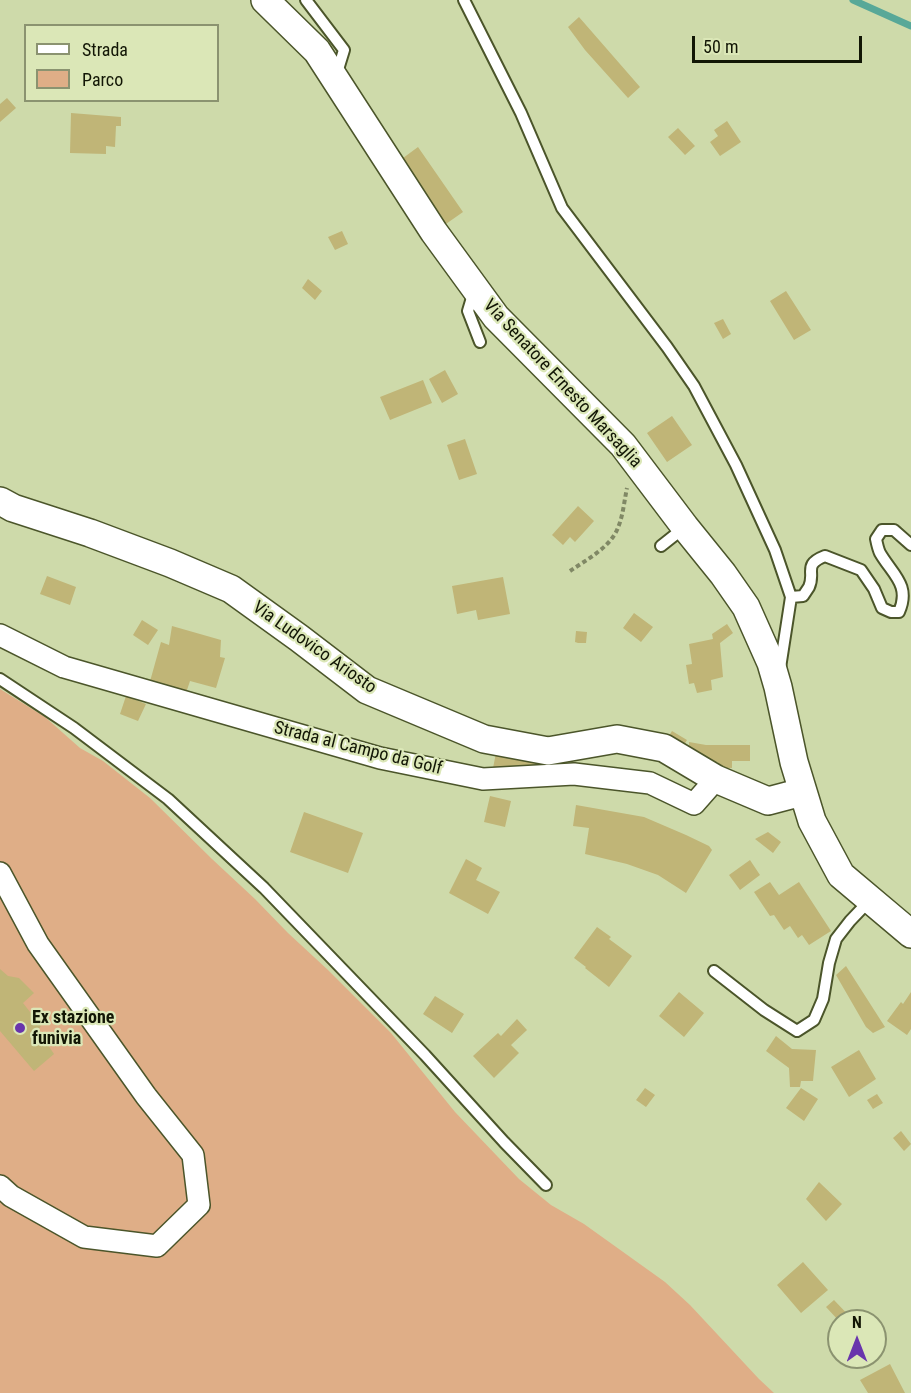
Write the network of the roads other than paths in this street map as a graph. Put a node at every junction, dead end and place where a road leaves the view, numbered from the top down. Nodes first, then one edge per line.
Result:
1 (265, 0) edge
2 (306, 0) edge
3 (464, 0) edge
4 (343, 97) junction
5 (475, 288) junction
6 (480, 342) dead end
7 (0, 501) edge
8 (685, 527) junction
9 (911, 545) edge
10 (661, 546) dead end
11 (791, 597) junction
12 (0, 634) edge
13 (0, 679) edge
14 (778, 687) junction
15 (716, 779) junction
16 (802, 792) junction
17 (0, 873) edge
18 (870, 899) junction
19 (911, 934) edge
20 (714, 971) dead end
21 (546, 1185) dead end
22 (0, 1186) edge

1 - 4 street, Via Senatore Ernesto Marsaglia
2 - 4 lane
3 - 11 lane
4 - 5 street, Via Senatore Ernesto Marsaglia
5 - 6 lane
5 - 8 street, Via Senatore Ernesto Marsaglia
7 - 15 street, Via Ludovico Ariosto
8 - 10 lane
8 - 14 street, Via Senatore Ernesto Marsaglia
9 - 11 lane
11 - 14 lane
12 - 15 street, Strada al Campo da Golf
13 - 21 lane
14 - 16 street, Via Senatore Ernesto Marsaglia
15 - 16 street, Via Ludovico Ariosto
16 - 18 street, Via Senatore Ernesto Marsaglia
17 - 22 street
18 - 19 street, Via Senatore Ernesto Marsaglia
18 - 20 lane

